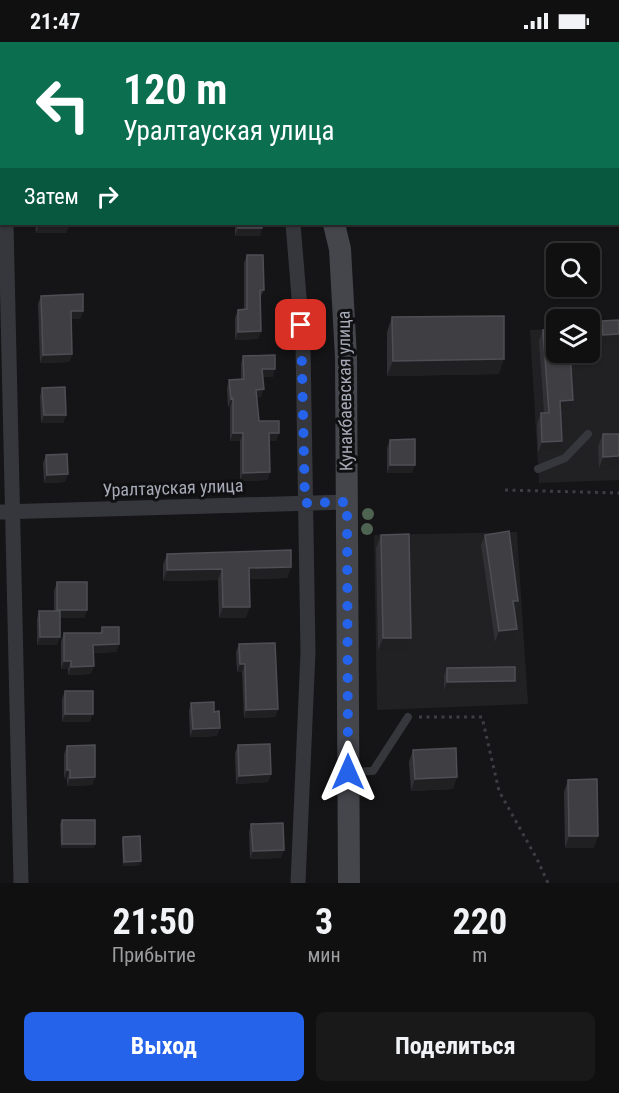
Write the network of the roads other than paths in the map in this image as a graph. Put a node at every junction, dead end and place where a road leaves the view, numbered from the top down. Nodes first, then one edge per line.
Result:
1 (6, 225) edge
2 (293, 225) edge
3 (334, 225) edge
4 (588, 434) dead end
5 (538, 469) dead end
6 (347, 502) junction
7 (305, 503) junction
8 (6, 512) edge
9 (408, 717) road end
10 (348, 772) junction
11 (21, 883) edge
12 (298, 883) edge
13 (349, 883) edge

1 - 8 street
2 - 7 street
3 - 6 main road, Кунакбаевская улица
4 - 5 lane
6 - 7 street, Уралтауская улица
6 - 10 main road, Кунакбаевская улица
7 - 8 street, Уралтауская улица
7 - 12 street
8 - 11 street
9 - 10 lane
10 - 13 main road, Кунакбаевская улица

